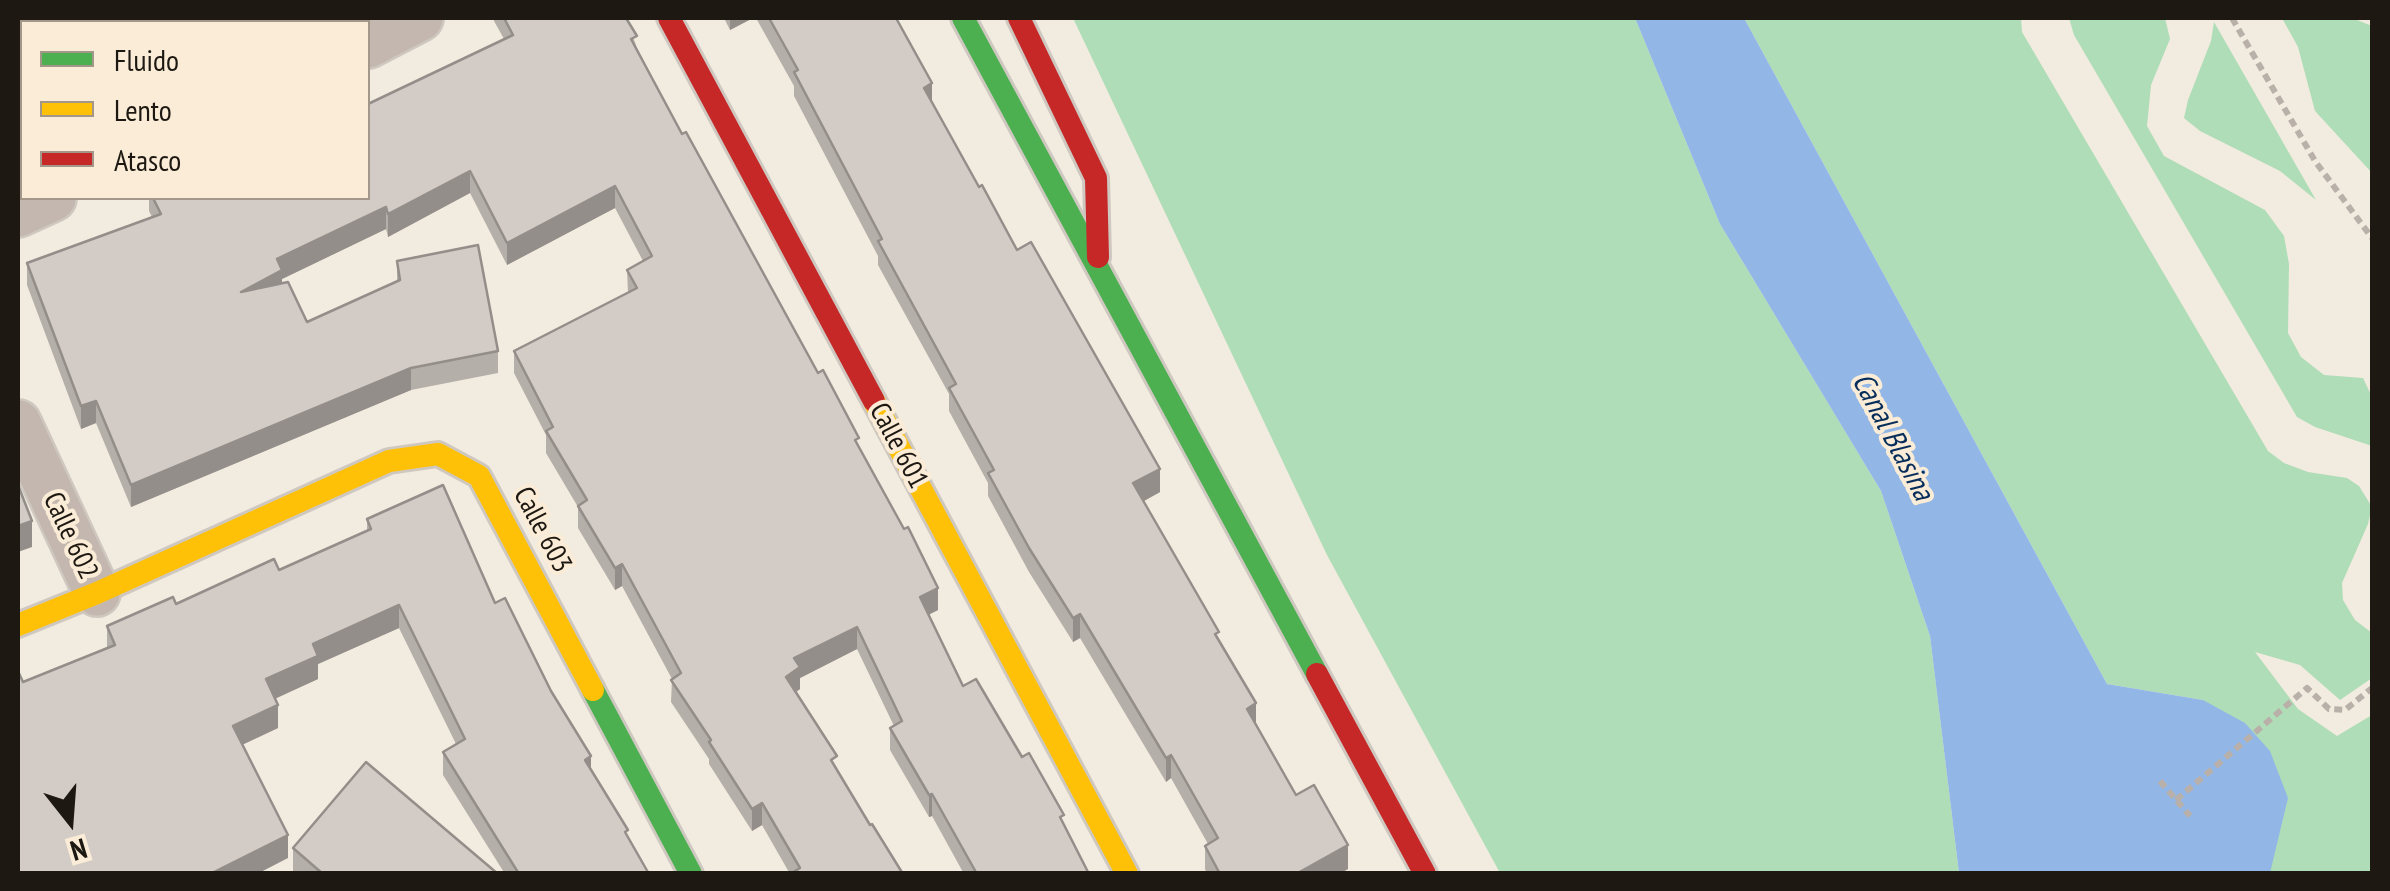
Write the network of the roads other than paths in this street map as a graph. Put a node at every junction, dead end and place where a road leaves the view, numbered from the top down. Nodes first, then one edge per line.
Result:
1 (420, 18) edge
2 (669, 18) edge
3 (962, 18) edge
4 (1019, 18) edge
5 (370, 44) edge
6 (49, 200) edge
7 (18, 214) edge
8 (1098, 265) junction
9 (18, 423) edge
10 (97, 594) junction
11 (18, 625) edge
12 (1424, 873) edge
13 (691, 874) edge
14 (1127, 874) edge

1 - 5 street
2 - 14 street, Calle 601
3 - 8 street
4 - 8 street
6 - 7 street
8 - 12 street
9 - 10 street, Calle 602
10 - 11 street, Calle 603
10 - 13 street, Calle 603

